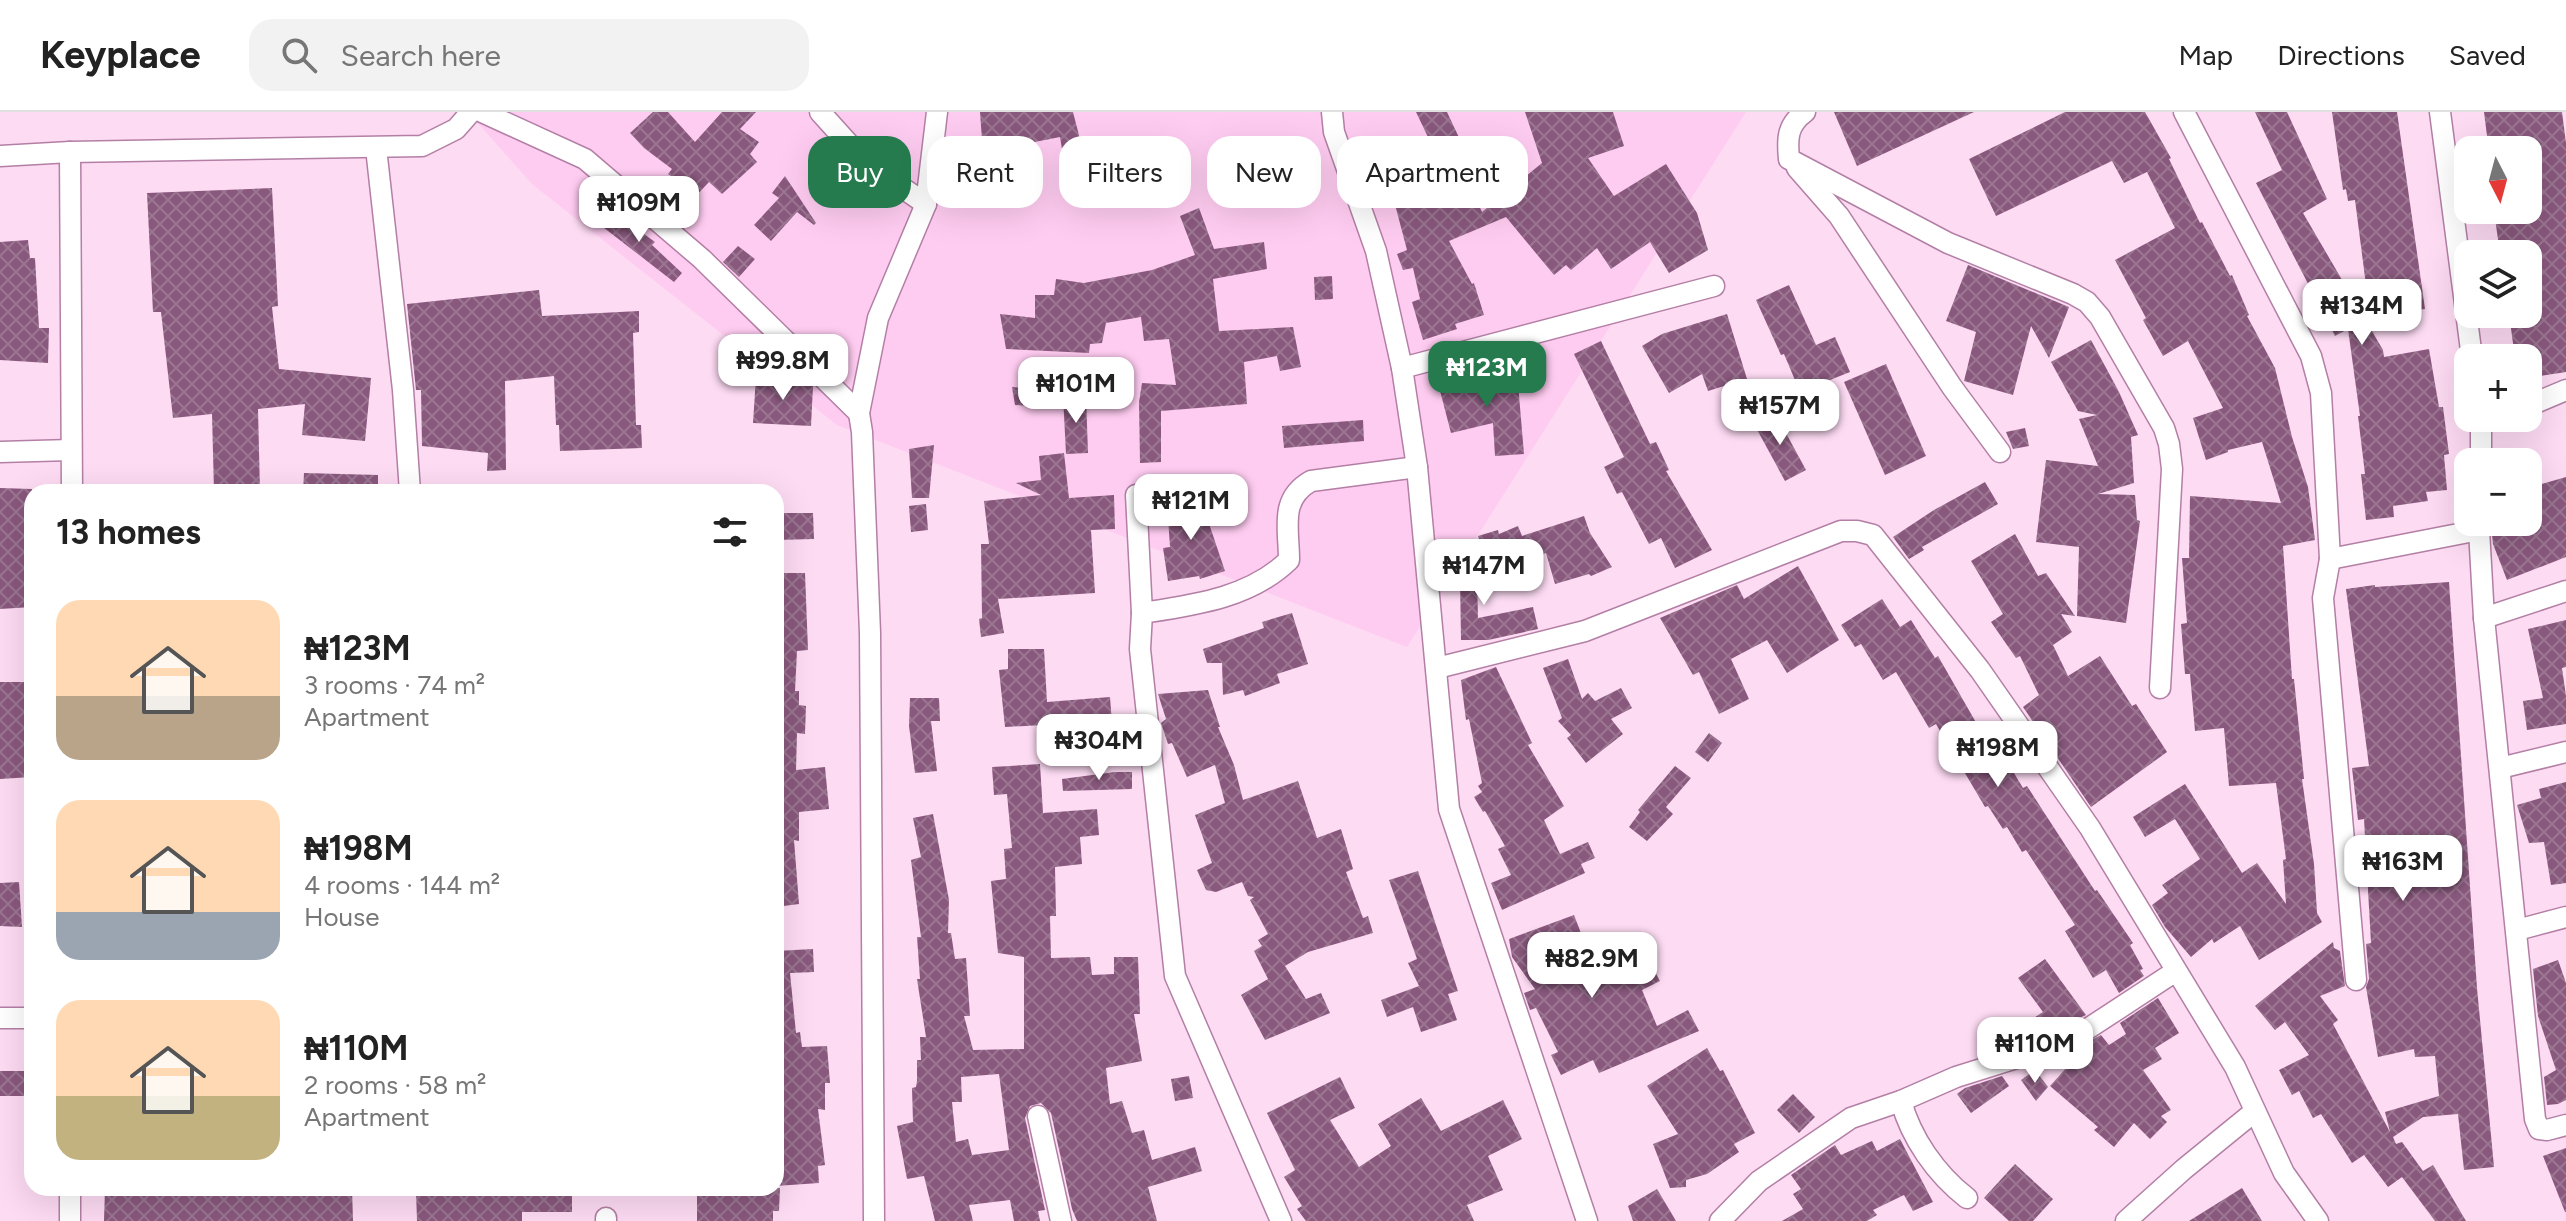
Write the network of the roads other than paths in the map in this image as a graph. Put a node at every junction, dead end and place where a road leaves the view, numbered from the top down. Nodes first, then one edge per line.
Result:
1 (471, 112) edge
2 (482, 112) edge
3 (820, 112) edge
4 (937, 112) edge
5 (1332, 112) edge
6 (1805, 112) edge
7 (2184, 112) edge
8 (2440, 112) edge
9 (376, 148) junction
10 (70, 152) junction
11 (0, 156) edge
12 (1789, 159) junction
13 (926, 204) junction
14 (1714, 286) dead end
15 (2470, 344) edge
16 (1402, 368) junction
17 (2566, 390) edge
18 (2542, 400) edge
19 (859, 413) junction
20 (71, 450) junction
21 (0, 452) edge
22 (2000, 452) dead end
23 (1417, 467) junction
24 (72, 484) edge
25 (409, 484) edge
26 (1136, 495) dead end
27 (2454, 532) edge
28 (2480, 536) edge
29 (2330, 559) junction
30 (2566, 591) edge
31 (1142, 613) junction
32 (2484, 618) junction
33 (1437, 668) junction
34 (2160, 688) dead end
35 (2566, 752) edge
36 (2500, 768) junction
37 (2566, 917) edge
38 (2517, 930) junction
39 (2176, 971) junction
40 (2356, 980) dead end
41 (0, 1018) edge
42 (24, 1018) edge
43 (1901, 1101) junction
44 (2254, 1112) junction
45 (1038, 1116) dead end
46 (2566, 1125) edge
47 (70, 1196) edge
48 (1967, 1198) dead end
49 (1579, 1218) edge
50 (70, 1221) edge
51 (874, 1221) edge
52 (1061, 1221) edge
53 (1281, 1221) edge
54 (1720, 1221) edge
55 (2126, 1221) edge
56 (2318, 1221) edge

1 - 9 street
2 - 19 street
3 - 13 street
4 - 13 street
5 - 16 street
6 - 12 street
7 - 29 street
8 - 15 street
9 - 10 street
9 - 25 street
10 - 11 street
10 - 20 street
12 - 22 street
12 - 34 street
13 - 19 street
14 - 16 street
16 - 23 street
17 - 18 street
19 - 51 street
20 - 21 street
20 - 24 street
23 - 31 street
23 - 33 street
26 - 31 street
27 - 29 street
28 - 32 street
29 - 40 street
30 - 32 street
31 - 53 street
32 - 36 street
33 - 39 street
33 - 49 street
35 - 36 street
36 - 38 street
37 - 38 street
38 - 46 street
39 - 43 street
39 - 44 street
41 - 42 street
43 - 48 street
43 - 54 street
44 - 55 street
44 - 56 street
45 - 52 street
47 - 50 street

